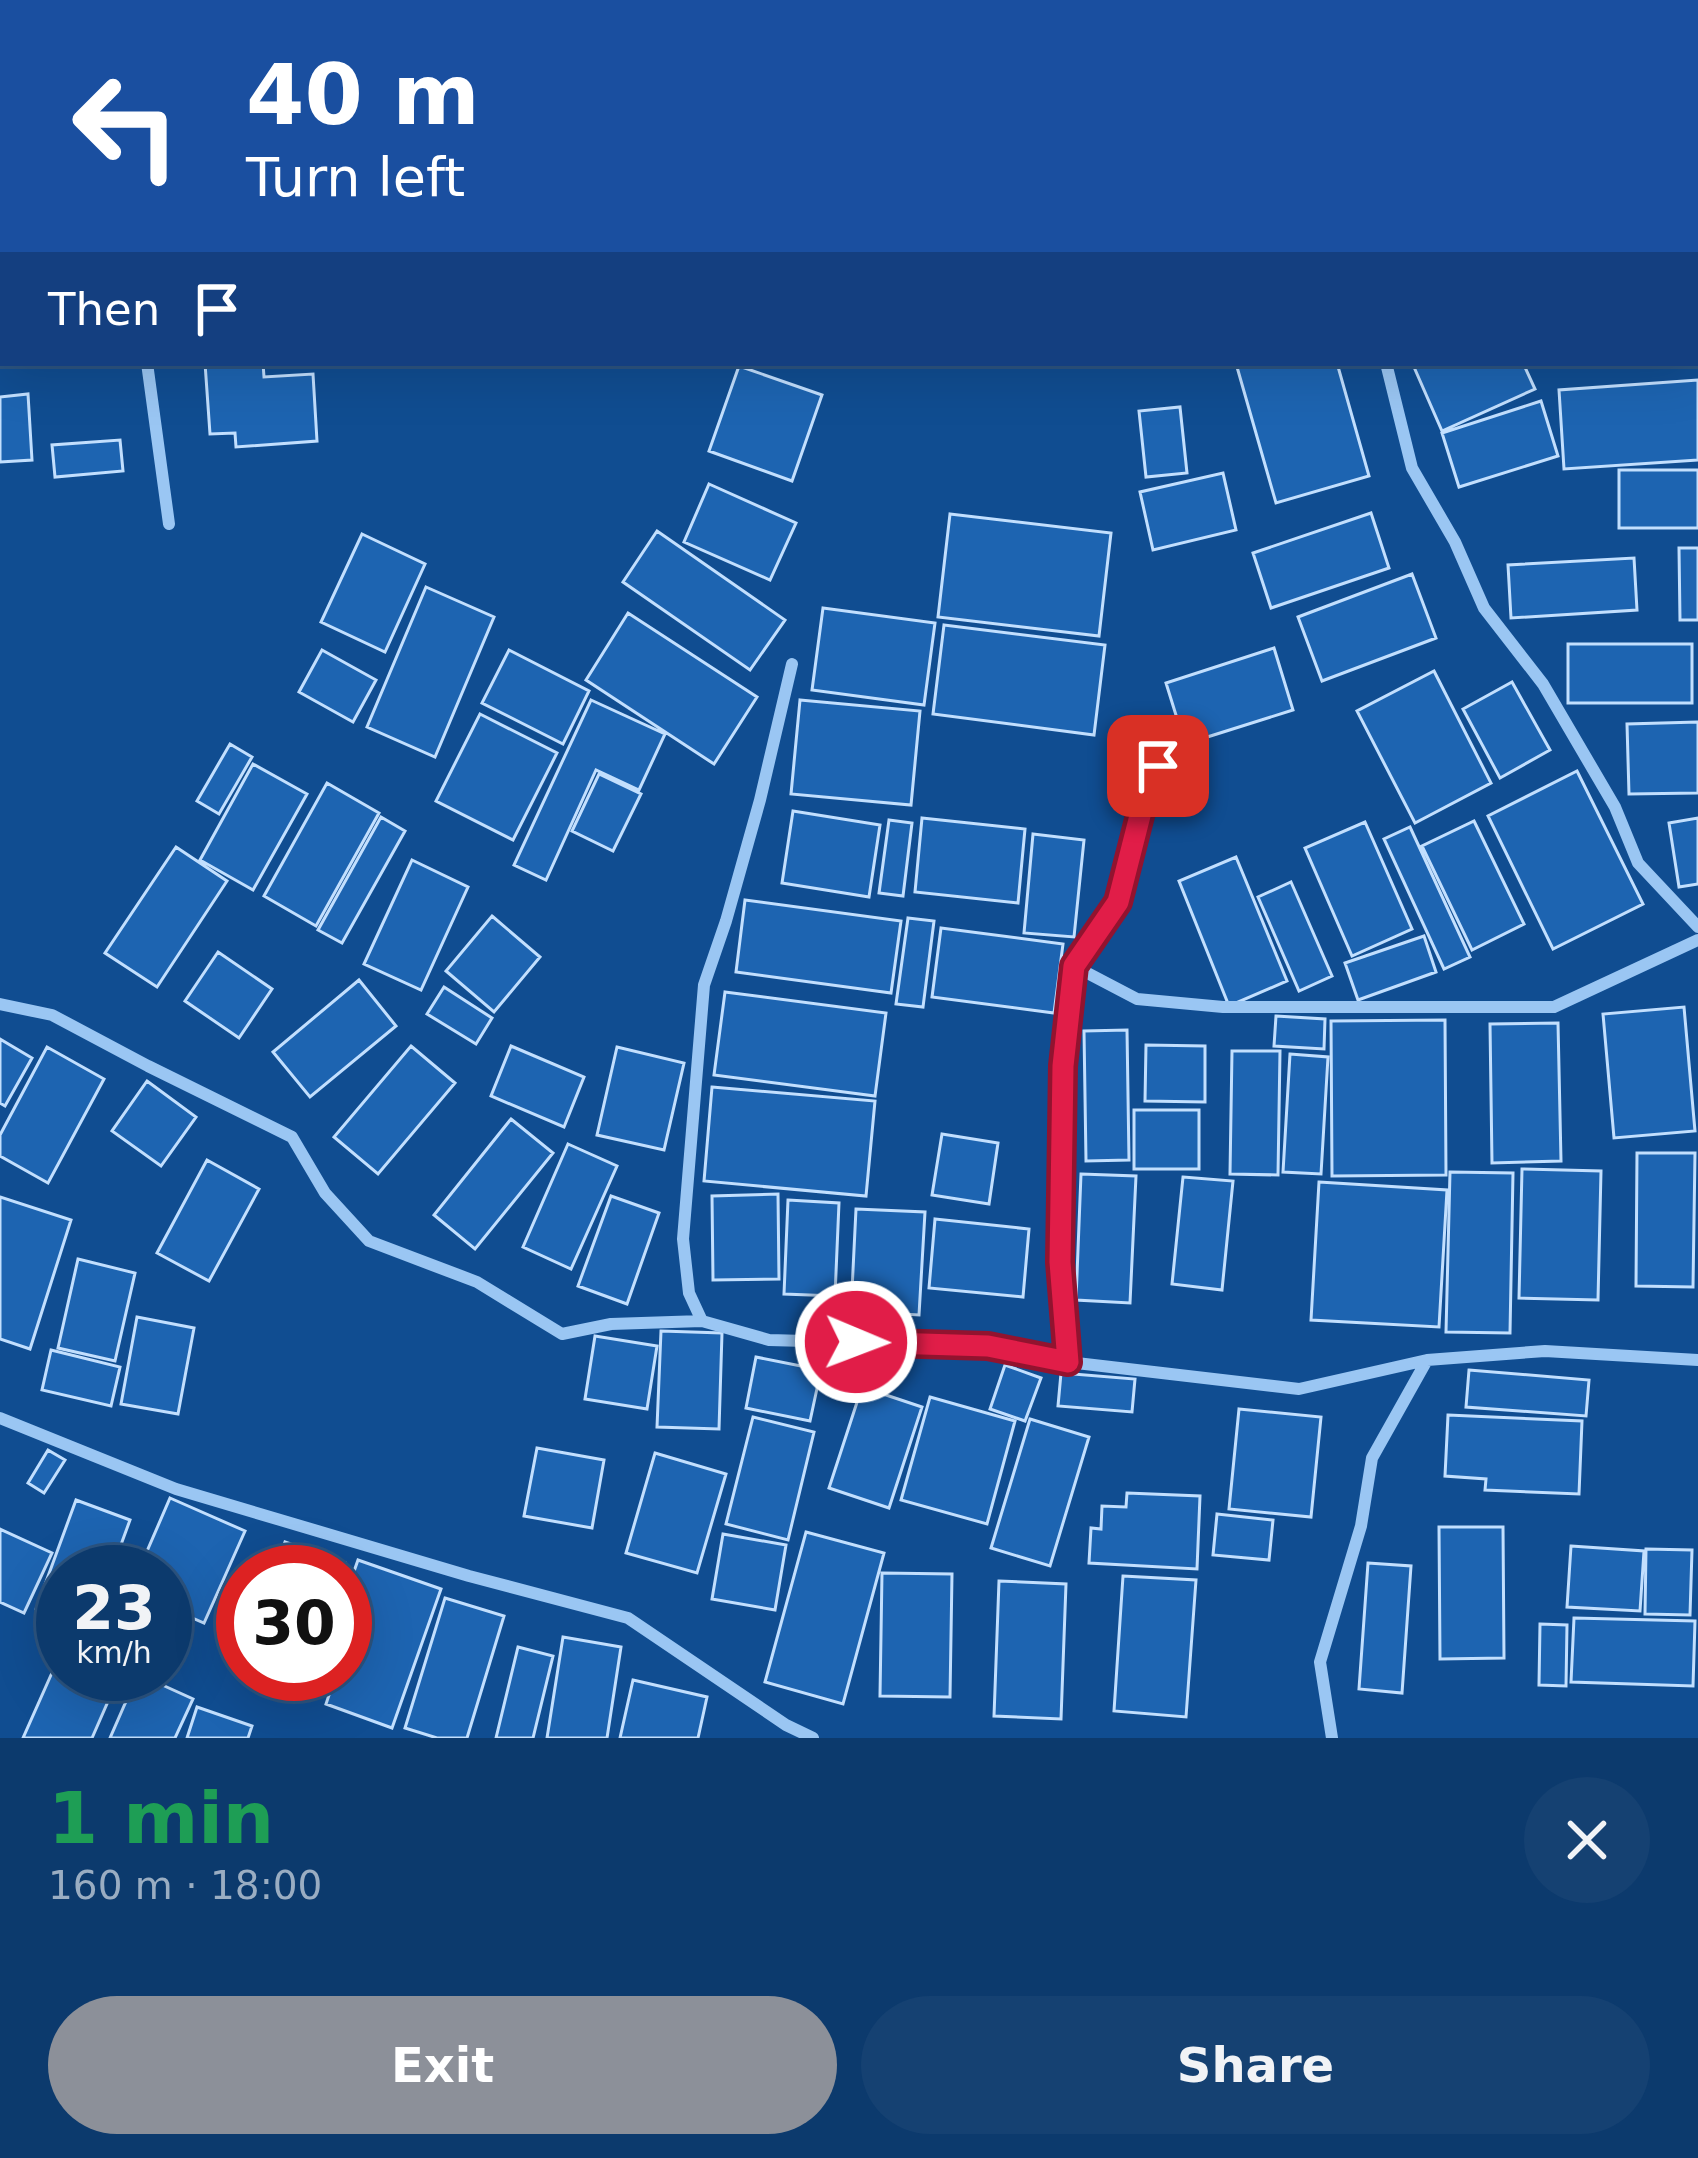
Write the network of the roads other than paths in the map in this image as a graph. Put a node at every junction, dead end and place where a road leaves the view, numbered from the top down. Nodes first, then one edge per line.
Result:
1 (147, 366) edge
2 (1387, 366) edge
3 (169, 524) dead end
4 (792, 664) dead end
5 (1170, 736) dead end
6 (1698, 927) edge
7 (1698, 940) edge
8 (1074, 966) junction
9 (0, 1004) edge
10 (701, 1322) junction
11 (1427, 1360) junction
12 (1698, 1360) edge
13 (1068, 1362) junction
14 (0, 1418) edge
15 (812, 1738) edge
16 (1331, 1738) edge

1 - 3 street
2 - 6 street
4 - 10 street
5 - 8 street
7 - 8 street
8 - 13 street
9 - 10 street
10 - 13 street
11 - 12 street
11 - 13 street
11 - 16 street
14 - 15 street

